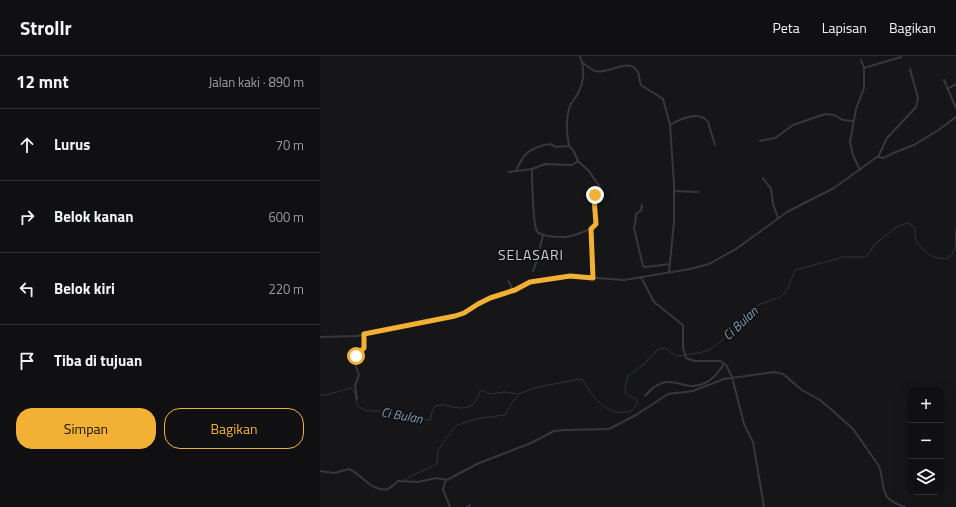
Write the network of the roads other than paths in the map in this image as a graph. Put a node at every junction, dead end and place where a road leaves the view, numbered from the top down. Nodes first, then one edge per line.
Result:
1 (580, 56) edge
2 (901, 57) dead end
3 (861, 60) dead end
4 (582, 62) junction
5 (864, 68) junction
6 (910, 69) dead end
7 (944, 80) dead end
8 (956, 84) edge
9 (947, 89) junction
10 (956, 108) edge
11 (956, 117) edge
12 (853, 121) junction
13 (670, 125) junction
14 (760, 141) dead end
15 (715, 145) dead end
16 (569, 146) junction
17 (878, 157) junction
18 (578, 161) junction
19 (532, 169) junction
20 (860, 170) junction
21 (516, 171) junction
22 (509, 172) dead end
23 (763, 178) dead end
24 (674, 191) junction
25 (698, 192) dead end
26 (642, 205) dead end
27 (778, 218) junction
28 (591, 229) junction
29 (543, 235) junction
30 (670, 264) junction
31 (533, 271) dead end
32 (669, 272) junction
33 (641, 277) junction
34 (593, 278) junction
35 (508, 281) dead end
36 (512, 291) junction
37 (364, 334) junction
38 (320, 337) edge
39 (724, 364) junction
40 (732, 377) junction
41 (645, 396) dead end
42 (357, 399) dead end
43 (320, 471) edge
44 (446, 480) junction
45 (470, 505) dead end
46 (450, 507) edge
47 (467, 507) edge
48 (764, 507) edge
49 (905, 507) edge

1 - 4 street
2 - 5 street
3 - 5 street
4 - 13 street
4 - 16 street
5 - 12 street
6 - 17 street
7 - 9 street
8 - 9 street
9 - 10 street
11 - 17 street
12 - 14 street
12 - 20 street
13 - 15 street
13 - 24 street
16 - 18 street
16 - 21 street
17 - 20 street
18 - 19 street
18 - 28 street
19 - 21 street
19 - 29 street
20 - 27 street
21 - 22 street
23 - 27 street
24 - 25 street
24 - 30 street
26 - 30 street
27 - 32 street
28 - 29 street
28 - 34 street
29 - 31 street
30 - 32 street
32 - 33 street
33 - 34 street
33 - 39 street
34 - 36 street
35 - 36 street
36 - 37 street
37 - 38 street
37 - 42 street
39 - 40 street
39 - 41 street
40 - 44 street
40 - 48 street
40 - 49 street
43 - 44 street
44 - 46 street
45 - 47 street

